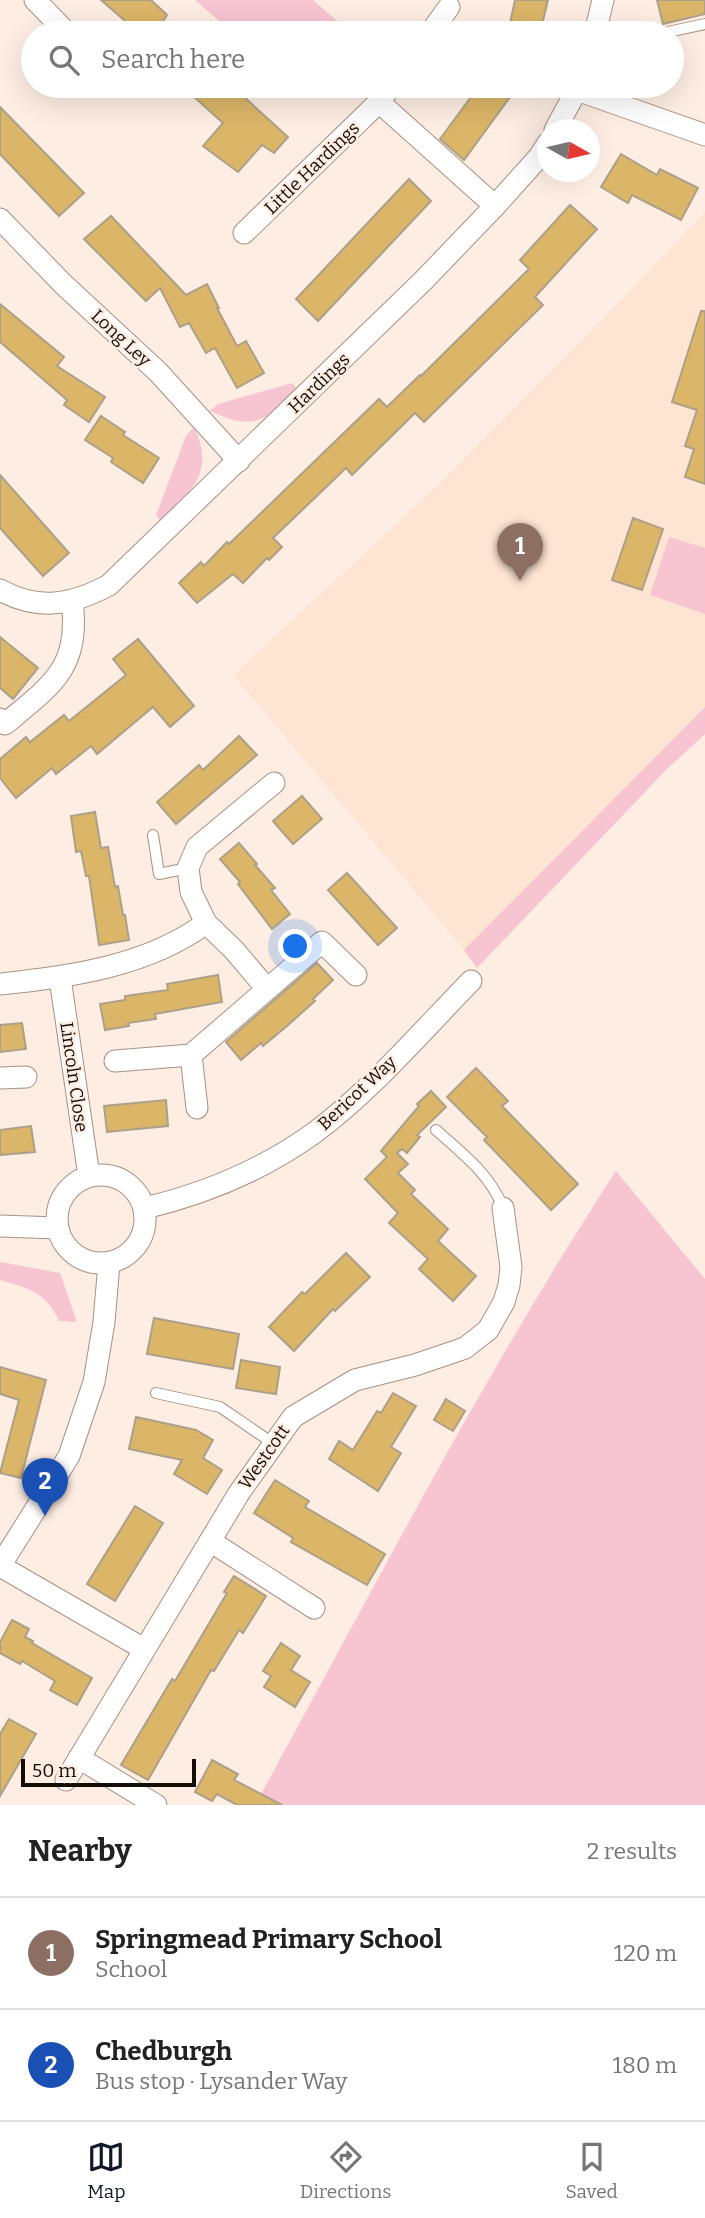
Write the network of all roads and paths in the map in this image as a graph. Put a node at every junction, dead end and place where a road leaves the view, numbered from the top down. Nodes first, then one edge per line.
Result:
1 (35, 0) edge
2 (603, 0) edge
3 (449, 7) dead end
4 (55, 21) edge
5 (439, 21) edge
6 (598, 21) edge
7 (705, 24) edge
8 (684, 29) edge
9 (381, 98) edge
10 (389, 98) edge
11 (573, 98) edge
12 (605, 98) edge
13 (561, 119) edge
14 (705, 135) edge
15 (537, 160) edge
16 (495, 206) junction
17 (0, 219) edge
18 (244, 233) dead end
19 (239, 461) junction
20 (0, 590) edge
21 (72, 601) junction
22 (0, 719) edge
23 (274, 783) dead end
24 (153, 835) dead end
25 (188, 868) junction
26 (206, 923) junction
27 (356, 975) dead end
28 (60, 978) junction
29 (471, 981) dead end
30 (0, 984) edge
31 (267, 989) junction
32 (191, 1055) junction
33 (115, 1061) dead end
34 (0, 1077) edge
35 (26, 1077) dead end
36 (197, 1108) dead end
37 (436, 1130) dead end
38 (89, 1176) junction
39 (145, 1208) junction
40 (503, 1208) joint
41 (0, 1226) edge
42 (58, 1228) junction
43 (109, 1263) junction
44 (156, 1393) dead end
45 (274, 1444) junction
46 (210, 1541) junction
47 (0, 1566) edge
48 (314, 1608) dead end
49 (144, 1649) junction
50 (79, 1759) junction
51 (66, 1780) dead end
52 (156, 1805) edge

1 - 4 street
2 - 6 street
3 - 5 street
7 - 8 lane
9 - 18 street, Little Hardings
10 - 16 street, Little Hardings
11 - 13 street
12 - 14 street
15 - 16 street, Hardings
16 - 19 street, Hardings
17 - 19 street, Long Ley
19 - 21 street, Hardings
20 - 21 street, Hardings
21 - 22 street
23 - 25 street
24 - 25 lane
25 - 26 street
26 - 28 street
26 - 31 street
27 - 31 street
28 - 30 street
28 - 38 street, Lincoln Close
29 - 39 street, Bericot Way
31 - 32 street
32 - 33 street
32 - 36 street
34 - 35 street
37 - 40 lane
38 - 39 street
38 - 42 street
39 - 43 street
40 - 45 street, Westcott
41 - 42 street
42 - 43 street
43 - 47 street
44 - 45 lane
45 - 46 street, Westcott
46 - 48 street
46 - 49 street, Westcott
47 - 49 street
49 - 50 street, Westcott
50 - 51 street, Westcott
50 - 52 street

